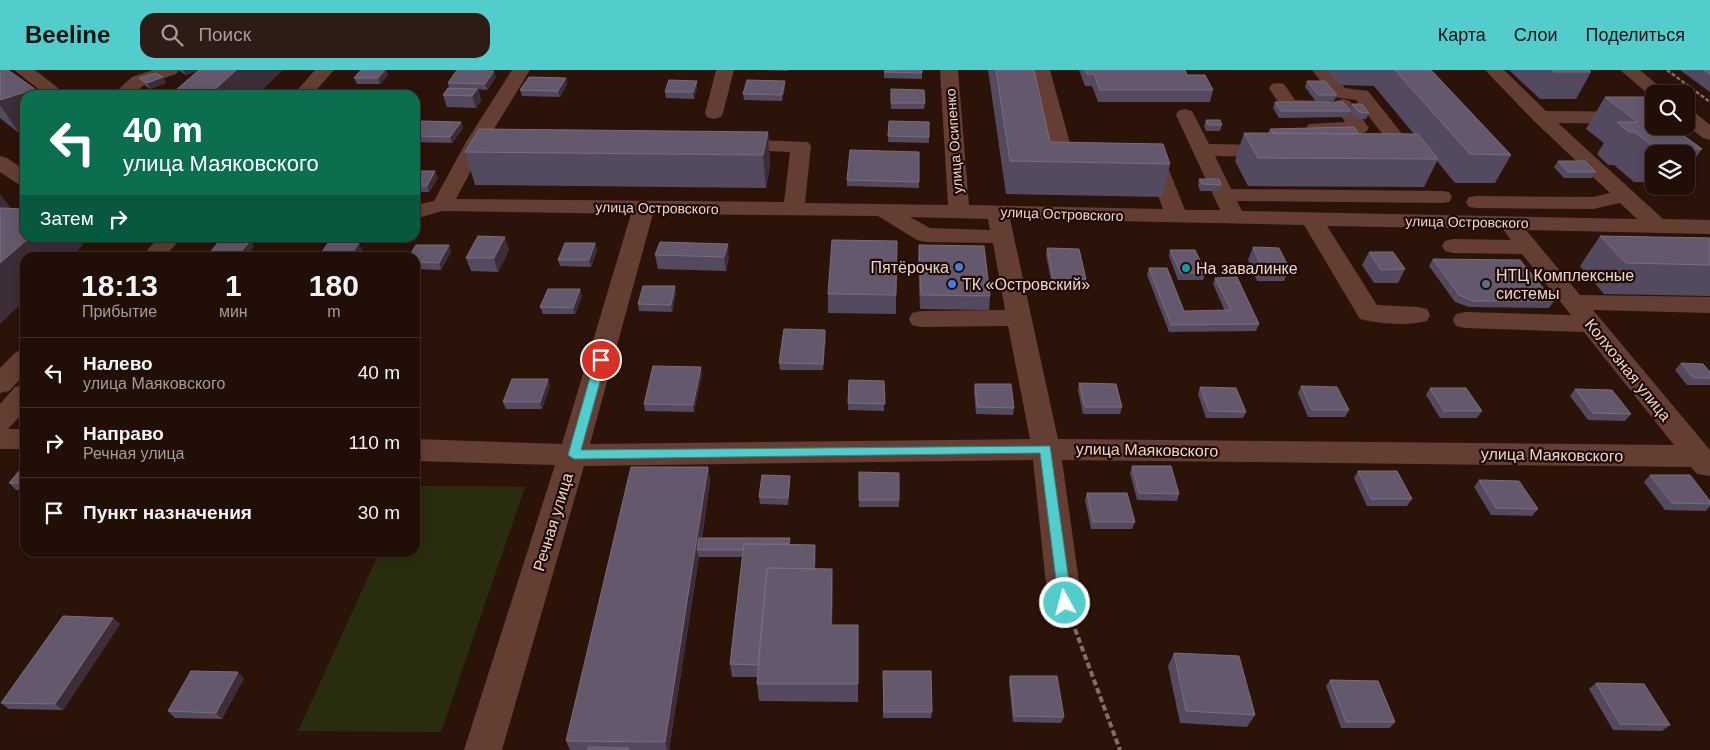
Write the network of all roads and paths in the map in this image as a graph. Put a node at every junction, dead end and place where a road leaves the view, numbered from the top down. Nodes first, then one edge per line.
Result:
1 (23, 70) edge
2 (170, 70) edge
3 (325, 70) edge
4 (521, 70) edge
5 (725, 70) edge
6 (949, 70) edge
7 (1041, 70) edge
8 (1321, 70) edge
9 (1494, 70) edge
10 (1629, 70) edge
11 (1667, 70) edge
12 (1648, 85) edge
13 (1278, 88) dead end
14 (51, 90) edge
15 (128, 90) edge
16 (307, 90) edge
17 (1710, 102) edge
18 (1343, 105) junction
19 (1370, 105) junction
20 (714, 113) dead end
21 (1185, 115) dead end
22 (1541, 117) junction
23 (1695, 117) edge
24 (1645, 118) edge
25 (1710, 118) edge
26 (1695, 122) edge
27 (1300, 129) edge
28 (1710, 134) edge
29 (476, 142) junction
30 (499, 142) edge
31 (713, 145) edge
32 (1201, 150) junction
33 (1296, 151) edge
34 (20, 155) edge
35 (0, 163) edge
36 (20, 177) edge
37 (20, 180) edge
38 (1431, 184) junction
39 (0, 186) edge
40 (1223, 195) junction
41 (1624, 196) junction
42 (1477, 202) dead end
43 (442, 204) junction
44 (644, 208) junction
45 (794, 209) junction
46 (883, 210) junction
47 (420, 211) edge
48 (959, 212) junction
49 (998, 213) junction
50 (1177, 217) junction
51 (1234, 218) junction
52 (1312, 220) junction
53 (1460, 222) junction
54 (1509, 223) junction
55 (1657, 226) junction
56 (1003, 237) junction
57 (166, 242) edge
58 (1707, 242) edge
59 (1453, 246) dead end
60 (1528, 247) junction
61 (157, 252) edge
62 (1573, 302) junction
63 (1710, 305) edge
64 (1418, 315) dead end
65 (1019, 318) junction
66 (921, 319) dead end
67 (1465, 320) dead end
68 (1590, 324) junction
69 (20, 371) edge
70 (8, 401) edge
71 (0, 439) edge
72 (20, 439) edge
73 (1046, 449) junction
74 (420, 450) edge
75 (574, 455) junction
76 (1704, 463) edge
77 (1065, 603) joint
78 (483, 750) edge
79 (1120, 750) edge

1 - 14 street
2 - 15 street
3 - 16 street
4 - 29 street
5 - 20 street
6 - 48 street, улица Осипенко
7 - 50 street
8 - 19 street
9 - 22 street
10 - 12 street
11 - 17 path
13 - 18 street
18 - 19 street
18 - 27 street
19 - 38 street
21 - 32 street
22 - 24 street
22 - 41 street
23 - 25 street
26 - 28 street
29 - 30 street
29 - 43 street
31 - 45 street
32 - 33 street
32 - 40 street
34 - 35 street
35 - 36 street
37 - 39 street
38 - 40 street
38 - 53 street
40 - 51 street
41 - 42 street
41 - 55 street
43 - 44 street, улица Островского
43 - 47 street, улица Островского
44 - 45 street, улица Островского
44 - 75 street, Речная улица
45 - 46 street, улица Островского
46 - 48 street, улица Островского
46 - 56 street
48 - 49 street, улица Островского
49 - 50 street, улица Островского
49 - 56 street
50 - 51 street, улица Островского
51 - 52 street, улица Островского
52 - 53 street, улица Островского
52 - 64 street
53 - 54 street, улица Островского
54 - 55 street, улица Островского
54 - 60 street, Колхозная улица
55 - 58 street, улица Островского
56 - 65 street
57 - 61 street
59 - 60 street
60 - 62 street, Колхозная улица
62 - 63 street
62 - 68 street, Колхозная улица
65 - 66 street
65 - 73 street
67 - 68 street
68 - 76 street, Колхозная улица
69 - 70 street
71 - 72 street
73 - 75 street, улица Маяковского
73 - 76 street, улица Маяковского
73 - 77 street
74 - 75 street, улица Маяковского
75 - 78 street, Речная улица
77 - 79 path

